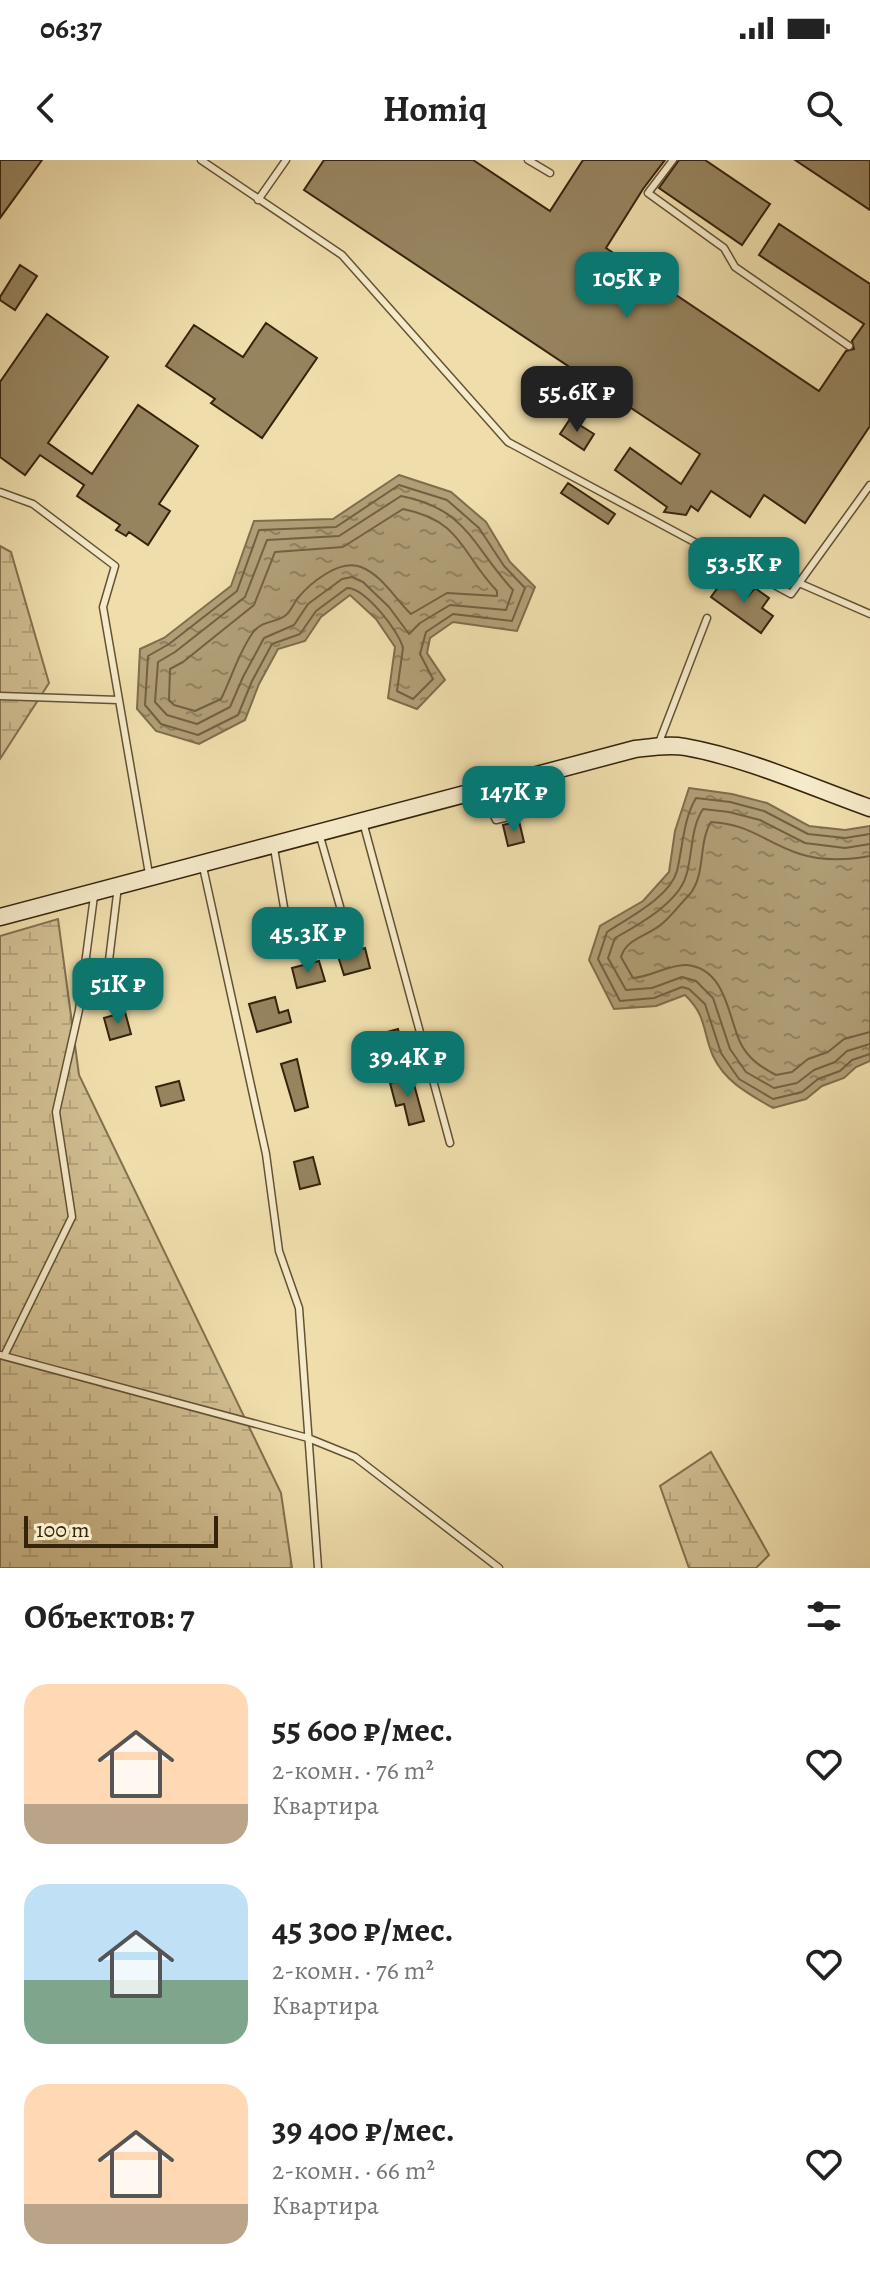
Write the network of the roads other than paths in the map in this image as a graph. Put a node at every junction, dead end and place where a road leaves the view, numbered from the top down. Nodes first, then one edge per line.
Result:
1 (201, 160) edge
2 (286, 160) edge
3 (528, 160) edge
4 (673, 160) edge
5 (550, 173) dead end
6 (258, 200) junction
7 (849, 346) dead end
8 (870, 485) edge
9 (0, 492) edge
10 (799, 583) junction
11 (870, 614) edge
12 (707, 618) dead end
13 (0, 696) edge
14 (118, 700) junction
15 (657, 746) junction
16 (541, 774) junction
17 (482, 790) junction
18 (870, 808) edge
19 (363, 822) junction
20 (319, 833) junction
21 (273, 845) junction
22 (202, 863) junction
23 (149, 877) junction
24 (118, 886) junction
25 (94, 892) junction
26 (0, 917) edge
27 (345, 924) dead end
28 (288, 931) dead end
29 (110, 990) dead end
30 (450, 1143) dead end
31 (2, 1355) edge
32 (308, 1438) junction
33 (318, 1568) edge
34 (499, 1568) edge

1 - 6 lane
2 - 6 lane
3 - 5 lane
4 - 7 lane
6 - 10 lane
8 - 10 lane
9 - 14 lane
10 - 11 lane
12 - 15 lane
13 - 14 lane
14 - 23 lane
15 - 16 main road
15 - 18 main road
16 - 17 main road
16 - 17 lane
17 - 19 main road
19 - 20 main road
19 - 30 lane
20 - 21 main road
20 - 27 lane
21 - 22 main road
21 - 28 lane
22 - 23 main road
22 - 32 lane
23 - 24 main road
24 - 25 main road
24 - 29 lane
25 - 26 main road
25 - 31 lane
31 - 32 lane
32 - 33 lane
32 - 34 lane

